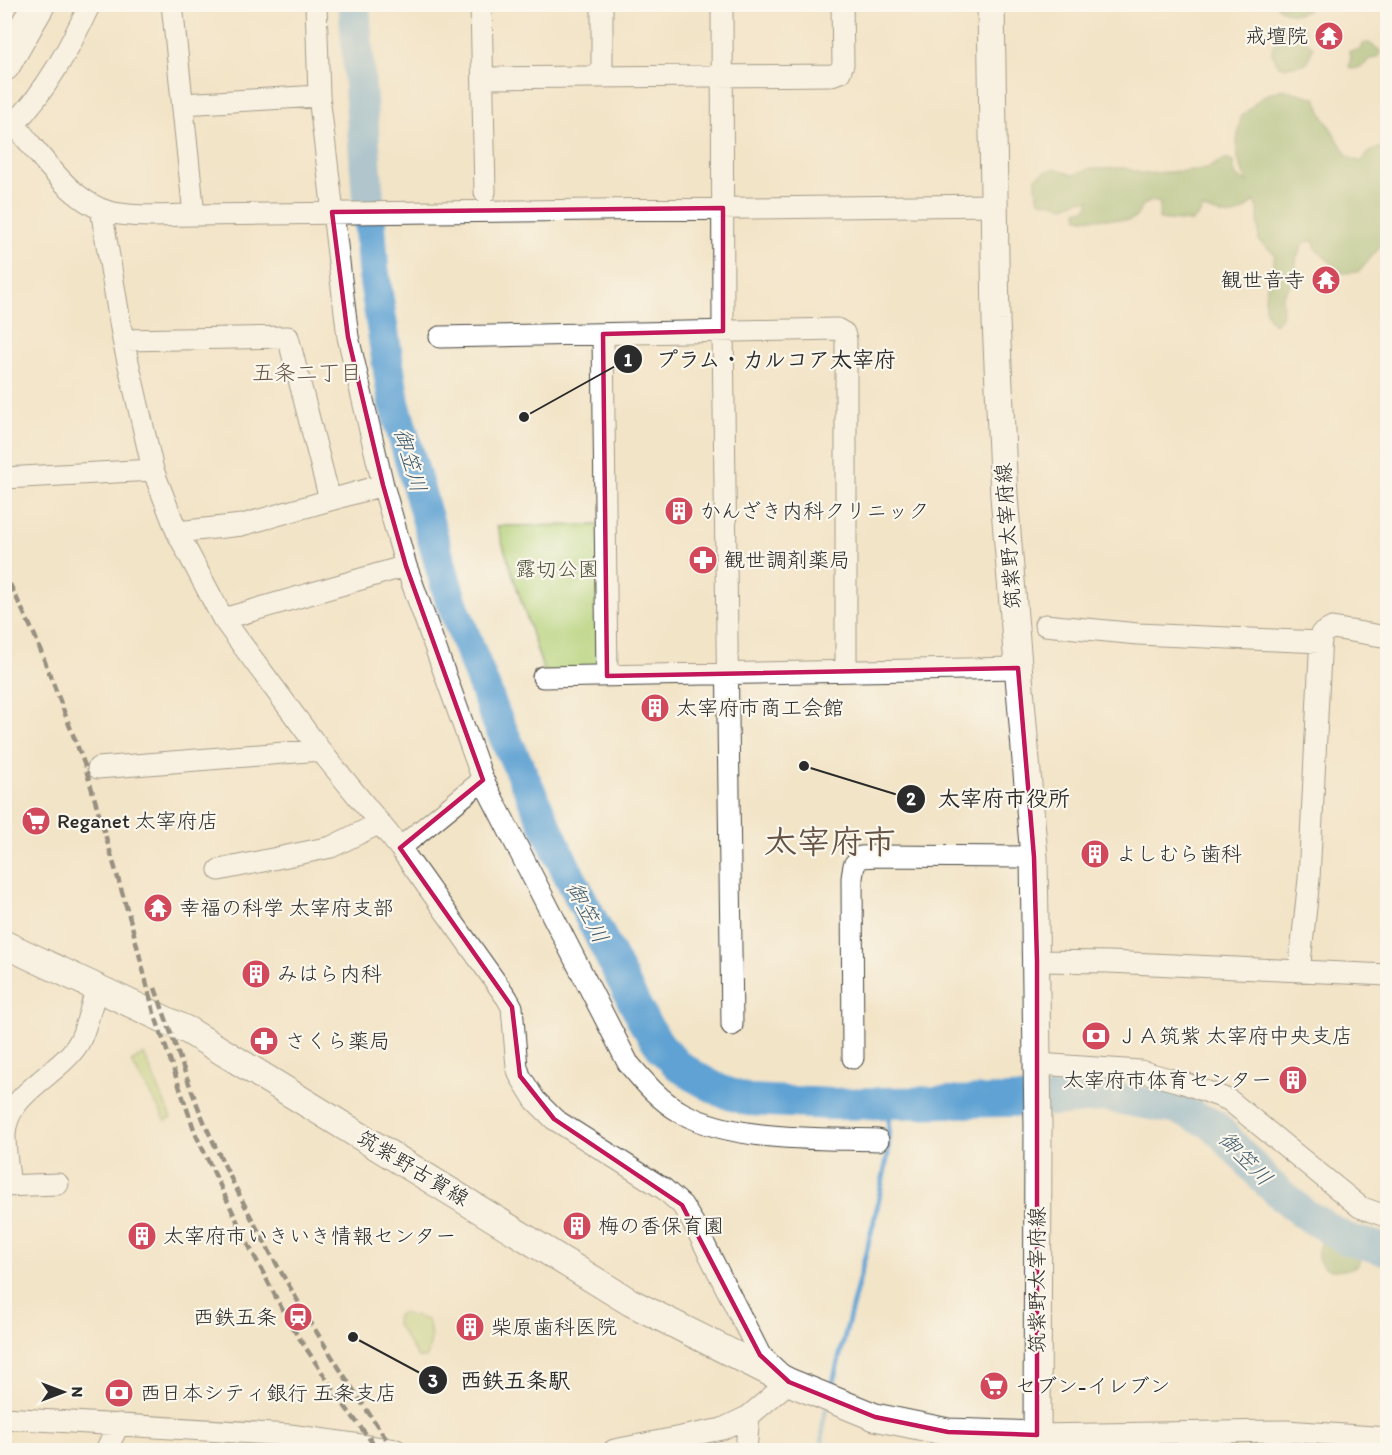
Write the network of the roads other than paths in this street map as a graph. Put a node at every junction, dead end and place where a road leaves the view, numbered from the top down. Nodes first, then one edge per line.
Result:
1 (39, 4) edge
2 (90, 4) edge
3 (172, 4) edge
4 (316, 4) edge
5 (480, 4) edge
6 (602, 4) edge
7 (722, 4) edge
8 (842, 4) edge
9 (991, 4) edge
10 (4, 65) edge
11 (602, 76) junction
12 (721, 76) junction
13 (483, 78) junction
14 (319, 96) junction
15 (183, 104) junction
16 (8, 121) edge
17 (485, 192) dead end
18 (994, 205) junction
19 (723, 208) junction
20 (101, 209) junction
21 (335, 212) junction
22 (194, 215) junction
23 (723, 331) junction
24 (603, 334) junction
25 (440, 337) dead end
26 (123, 340) junction
27 (153, 470) junction
28 (4, 478) edge
29 (384, 485) junction
30 (330, 500) junction
31 (177, 532) junction
32 (406, 566) junction
33 (224, 619) junction
34 (1045, 625) dead end
35 (1388, 637) edge
36 (1321, 642) junction
37 (1018, 668) junction
38 (846, 670) junction
39 (727, 674) junction
40 (607, 675) junction
41 (543, 677) dead end
42 (320, 750) junction
43 (98, 768) dead end
44 (483, 780) junction
45 (380, 823) junction
46 (400, 848) junction
47 (1034, 856) junction
48 (219, 870) dead end
49 (4, 944) edge
50 (1037, 961) junction
51 (1299, 972) junction
52 (1388, 975) edge
53 (97, 987) junction
54 (732, 1025) dead end
55 (853, 1058) dead end
56 (1037, 1066) junction
57 (878, 1140) dead end
58 (58, 1184) dead end
59 (7, 1186) edge
60 (1388, 1217) edge
61 (789, 1382) junction
62 (749, 1416) junction
63 (4, 1418) edge
64 (119, 1424) junction
65 (1388, 1438) edge
66 (1037, 1443) edge
67 (306, 1444) edge
68 (106, 1450) edge
69 (396, 1450) edge
70 (614, 1450) edge
71 (746, 1450) edge

1 - 10 highway
2 - 16 street
3 - 15 street
4 - 14 street
5 - 13 street
6 - 11 street
7 - 12 street
8 - 12 street
9 - 18 main road, 筑紫野太宰府線
11 - 12 street
11 - 13 street
12 - 19 street
13 - 17 street
14 - 15 street
14 - 21 street
15 - 22 street
16 - 20 street
18 - 19 street
18 - 37 main road, 筑紫野太宰府線
19 - 21 street
19 - 23 street
20 - 22 street
20 - 26 street
21 - 22 street
21 - 29 street
23 - 24 street
23 - 38 street
23 - 39 street
24 - 25 street
24 - 40 street
26 - 27 street
26 - 30 street
27 - 28 street
27 - 31 street
29 - 30 street
29 - 32 street
30 - 31 street
31 - 33 street
32 - 33 street
32 - 44 street
33 - 42 street
34 - 36 street
35 - 36 street
36 - 51 street
37 - 38 street
37 - 47 main road, 筑紫野太宰府線
38 - 39 street
39 - 40 street
39 - 54 street
40 - 41 street
42 - 43 street
42 - 45 street
44 - 46 street
44 - 57 street
45 - 46 street
45 - 48 street
46 - 61 street
47 - 50 main road, 筑紫野太宰府線
47 - 55 street
49 - 53 main road, 筑紫野古賀線
50 - 51 street
50 - 56 main road, 筑紫野太宰府線
51 - 52 street
53 - 59 street
53 - 61 main road, 筑紫野古賀線
56 - 60 street
56 - 66 main road, 筑紫野太宰府線
58 - 59 street
61 - 62 street
61 - 66 main road, 筑紫野古賀線
62 - 70 street
62 - 71 street
63 - 64 street
64 - 67 street
64 - 68 street
65 - 66 street
67 - 69 street

